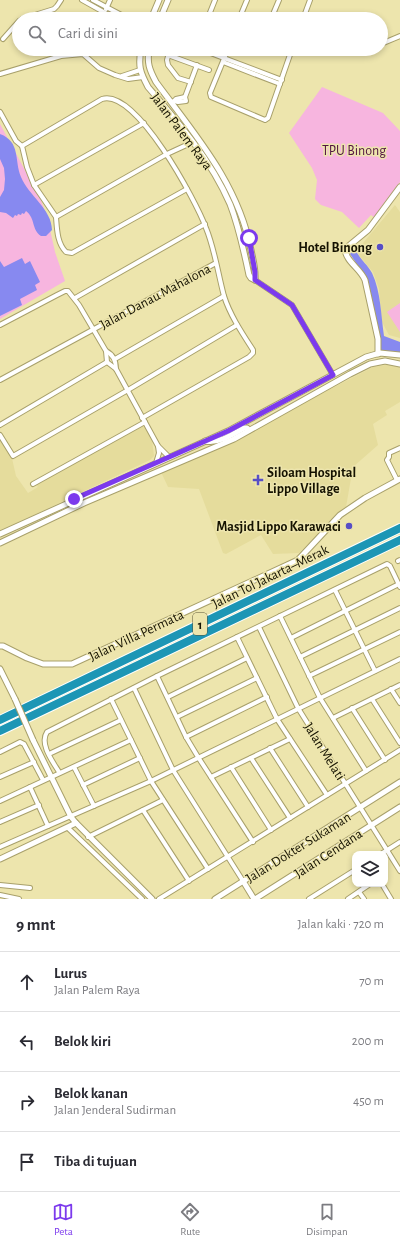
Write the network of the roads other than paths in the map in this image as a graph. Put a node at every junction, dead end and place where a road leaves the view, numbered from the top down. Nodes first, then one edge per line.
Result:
1 (61, 0) edge
2 (82, 0) edge
3 (93, 0) edge
4 (110, 0) edge
5 (159, 0) edge
6 (168, 0) edge
7 (215, 0) edge
8 (247, 0) edge
9 (279, 0) edge
10 (310, 0) edge
11 (106, 8) junction
12 (44, 12) edge
13 (102, 12) edge
14 (104, 12) edge
15 (114, 12) edge
16 (154, 12) edge
17 (163, 12) edge
18 (210, 12) edge
19 (243, 12) edge
20 (275, 12) edge
21 (306, 12) edge
22 (12, 28) edge
23 (400, 36) edge
24 (3, 38) dead end
25 (388, 41) edge
26 (61, 56) edge
27 (85, 56) edge
28 (140, 56) edge
29 (148, 56) edge
30 (168, 56) edge
31 (171, 56) edge
32 (215, 56) edge
33 (225, 56) edge
34 (290, 56) edge
35 (224, 60) junction
36 (197, 65) junction
37 (140, 70) junction
38 (209, 70) dead end
39 (0, 74) edge
40 (121, 76) junction
41 (143, 77) junction
42 (191, 82) junction
43 (281, 82) junction
44 (172, 102) junction
45 (165, 107) junction
46 (0, 112) edge
47 (144, 123) junction
48 (193, 142) junction
49 (22, 146) junction
50 (167, 154) junction
51 (34, 185) junction
52 (400, 187) edge
53 (187, 189) junction
54 (56, 217) junction
55 (205, 224) junction
56 (216, 263) junction
57 (255, 280) junction
58 (224, 296) junction
59 (75, 298) junction
60 (0, 324) edge
61 (237, 324) junction
62 (93, 329) junction
63 (106, 351) junction
64 (378, 354) junction
65 (400, 355) edge
66 (114, 359) junction
67 (107, 362) junction
68 (400, 364) edge
69 (116, 369) junction
70 (350, 374) junction
71 (333, 375) junction
72 (0, 380) edge
73 (128, 390) junction
74 (142, 418) junction
75 (145, 422) junction
76 (0, 425) edge
77 (249, 430) junction
78 (0, 435) edge
79 (204, 441) junction
80 (158, 446) junction
81 (400, 448) edge
82 (169, 457) junction
83 (156, 463) junction
84 (399, 481) edge
85 (33, 484) dead end
86 (400, 528) edge
87 (0, 534) edge
88 (400, 540) edge
89 (0, 543) edge
90 (399, 585) edge
91 (335, 590) junction
92 (400, 608) edge
93 (345, 610) junction
94 (280, 616) junction
95 (258, 627) junction
96 (355, 630) junction
97 (400, 632) edge
98 (237, 637) junction
99 (291, 638) junction
100 (0, 646) edge
101 (365, 650) junction
102 (300, 657) junction
103 (248, 658) junction
104 (400, 659) edge
105 (0, 669) edge
106 (375, 671) junction
107 (157, 676) junction
108 (309, 676) junction
109 (257, 678) junction
110 (400, 685) edge
111 (134, 688) junction
112 (392, 689) junction
113 (267, 697) junction
114 (168, 698) junction
115 (320, 698) junction
116 (372, 698) junction
117 (111, 699) junction
118 (400, 703) edge
119 (298, 708) junction
120 (352, 708) junction
121 (177, 717) junction
122 (332, 718) junction
123 (277, 719) junction
124 (0, 720) edge
125 (121, 720) junction
126 (0, 731) edge
127 (186, 737) junction
128 (290, 739) junction
129 (131, 740) junction
130 (400, 743) edge
131 (270, 748) junction
132 (400, 750) edge
133 (0, 752) edge
134 (49, 754) junction
135 (198, 757) junction
136 (140, 758) junction
137 (251, 758) junction
138 (385, 760) junction
139 (34, 762) junction
140 (74, 767) junction
141 (230, 768) junction
142 (173, 770) junction
143 (366, 771) junction
144 (59, 772) junction
145 (51, 776) junction
146 (0, 777) edge
147 (211, 777) junction
148 (43, 780) junction
149 (151, 781) junction
150 (400, 782) edge
151 (346, 783) junction
152 (83, 785) junction
153 (30, 787) junction
154 (327, 795) junction
155 (0, 800) edge
156 (163, 800) junction
157 (39, 805) junction
158 (94, 806) junction
159 (308, 807) junction
160 (360, 807) junction
161 (400, 807) edge
162 (143, 810) junction
163 (71, 817) junction
164 (290, 818) junction
165 (0, 822) edge
166 (76, 823) junction
167 (371, 825) junction
168 (48, 826) junction
169 (68, 828) junction
170 (271, 830) junction
171 (88, 837) junction
172 (253, 842) junction
173 (400, 842) edge
174 (0, 847) edge
175 (388, 850) junction
176 (228, 857) junction
177 (0, 859) edge
178 (208, 869) junction
179 (400, 871) edge
180 (352, 872) edge
181 (189, 881) junction
182 (243, 881) junction
183 (0, 885) edge
184 (366, 887) edge
185 (384, 887) edge
186 (30, 888) dead end
187 (359, 892) junction
188 (0, 895) edge
189 (19, 899) edge
190 (142, 899) edge
191 (152, 899) edge
192 (159, 899) edge
193 (215, 899) edge
194 (255, 899) edge
195 (309, 899) edge
196 (348, 899) edge
197 (364, 899) edge
198 (391, 899) edge

1 - 12 street
2 - 13 street
3 - 11 street
4 - 11 street
5 - 16 street
6 - 17 street
7 - 18 street
8 - 19 street
9 - 20 street
10 - 21 street
11 - 14 street
11 - 15 street
22 - 24 street
23 - 25 street
26 - 39 street
27 - 40 street
28 - 37 street, Jalan Palem Raya
29 - 44 street, Jalan Palem Raya
30 - 42 street
31 - 36 street
32 - 35 street
33 - 35 street
34 - 43 street
35 - 43 street
35 - 43 street
36 - 38 street
36 - 42 street
37 - 40 street
37 - 41 street, Jalan Palem Raya
40 - 41 street
41 - 45 street, Jalan Palem Raya
42 - 44 street
44 - 45 street
44 - 57 street, Jalan Palem Raya
45 - 48 street, Jalan Palem Raya
46 - 49 street
47 - 49 street
47 - 50 street
47 - 51 street
48 - 50 street
48 - 57 street, Jalan Palem Raya
49 - 51 street
50 - 53 street
50 - 54 street
51 - 54 street
52 - 64 street
53 - 54 street
53 - 55 street
55 - 56 street
55 - 59 street
56 - 58 street
56 - 62 street, Jalan Danau Mahalona
57 - 71 street
58 - 61 street
58 - 66 street
59 - 60 street
59 - 62 street
61 - 73 street
61 - 74 street
62 - 63 street
62 - 72 street, Jalan Danau Mahalona
63 - 66 street
63 - 67 street
64 - 65 street
64 - 71 street
66 - 69 street
67 - 69 street
67 - 76 street
68 - 70 street
69 - 73 street
70 - 71 street
70 - 77 street
71 - 79 street
73 - 74 street
73 - 78 street
74 - 75 street
75 - 80 street
75 - 85 street
77 - 79 street
77 - 89 street
79 - 82 street
80 - 82 street
80 - 83 street
81 - 84 street
82 - 83 street
83 - 87 street
84 - 100 street, Jalan Villa Permata
86 - 124 highway, Jalan Tol Jakarta–Merak / 1
88 - 126 highway, Jalan Tol Jakarta–Merak / 1
90 - 91 street
90 - 93 street
91 - 93 street
91 - 94 street
92 - 96 street
93 - 96 street
93 - 99 street
94 - 95 street
94 - 99 street
95 - 98 street
95 - 119 street, Jalan Melati
96 - 101 street
96 - 102 street
97 - 101 street
98 - 103 street
98 - 107 street
99 - 102 street
101 - 106 street
101 - 108 street
102 - 108 street
103 - 109 street
103 - 114 street
104 - 106 street
105 - 145 street, bridge
106 - 115 street
107 - 111 street
107 - 114 street
108 - 115 street
109 - 113 street
109 - 121 street
110 - 112 street
111 - 117 street
111 - 142 street
112 - 116 street
112 - 118 street
113 - 123 street
113 - 127 street
114 - 121 street
115 - 119 street
115 - 122 street
116 - 120 street
116 - 130 street
117 - 125 street
117 - 134 street
119 - 123 street
119 - 151 street, Jalan Melati
120 - 122 street
120 - 138 street
121 - 127 street
122 - 143 street
123 - 128 street
123 - 135 street
125 - 129 street
125 - 134 street
127 - 135 street
128 - 131 street
128 - 154 street
129 - 136 street
129 - 140 street
131 - 137 street
131 - 159 street
132 - 138 street
133 - 139 street
134 - 144 street
135 - 142 street
135 - 147 street
136 - 149 street
136 - 152 street
137 - 141 street
137 - 164 street
138 - 143 street
139 - 146 street
139 - 148 street
140 - 144 street
140 - 152 street
141 - 147 street
141 - 170 street
142 - 149 street
142 - 176 street
143 - 151 street
144 - 145 street
145 - 148 street
145 - 163 street
147 - 172 street
148 - 153 street
149 - 156 street
149 - 158 street
150 - 160 street, Jalan Cendana
151 - 154 street
151 - 160 street, Jalan Melati
152 - 158 street
153 - 155 street
153 - 157 street
154 - 159 street
156 - 162 street
156 - 178 street
157 - 165 street
157 - 168 street
158 - 163 street
159 - 164 street
160 - 167 street, Jalan Melati
160 - 182 street, Jalan Dokter Sukaman
161 - 167 street, Jalan Cendana
162 - 171 street
162 - 181 street
163 - 166 street
163 - 168 street
164 - 170 street
166 - 169 street
166 - 171 street
167 - 175 street, Jalan Melati
167 - 194 street, Jalan Cendana
168 - 174 street
169 - 177 street
169 - 190 street
170 - 172 street
171 - 191 street
172 - 176 street
173 - 175 street
175 - 179 street, Jalan Melati
176 - 178 street
176 - 182 street
178 - 181 street
180 - 195 street
181 - 192 street
182 - 193 street, Jalan Dokter Sukaman
182 - 194 street
183 - 186 street
184 - 187 street
185 - 198 street
187 - 196 street
187 - 197 street
188 - 189 street

